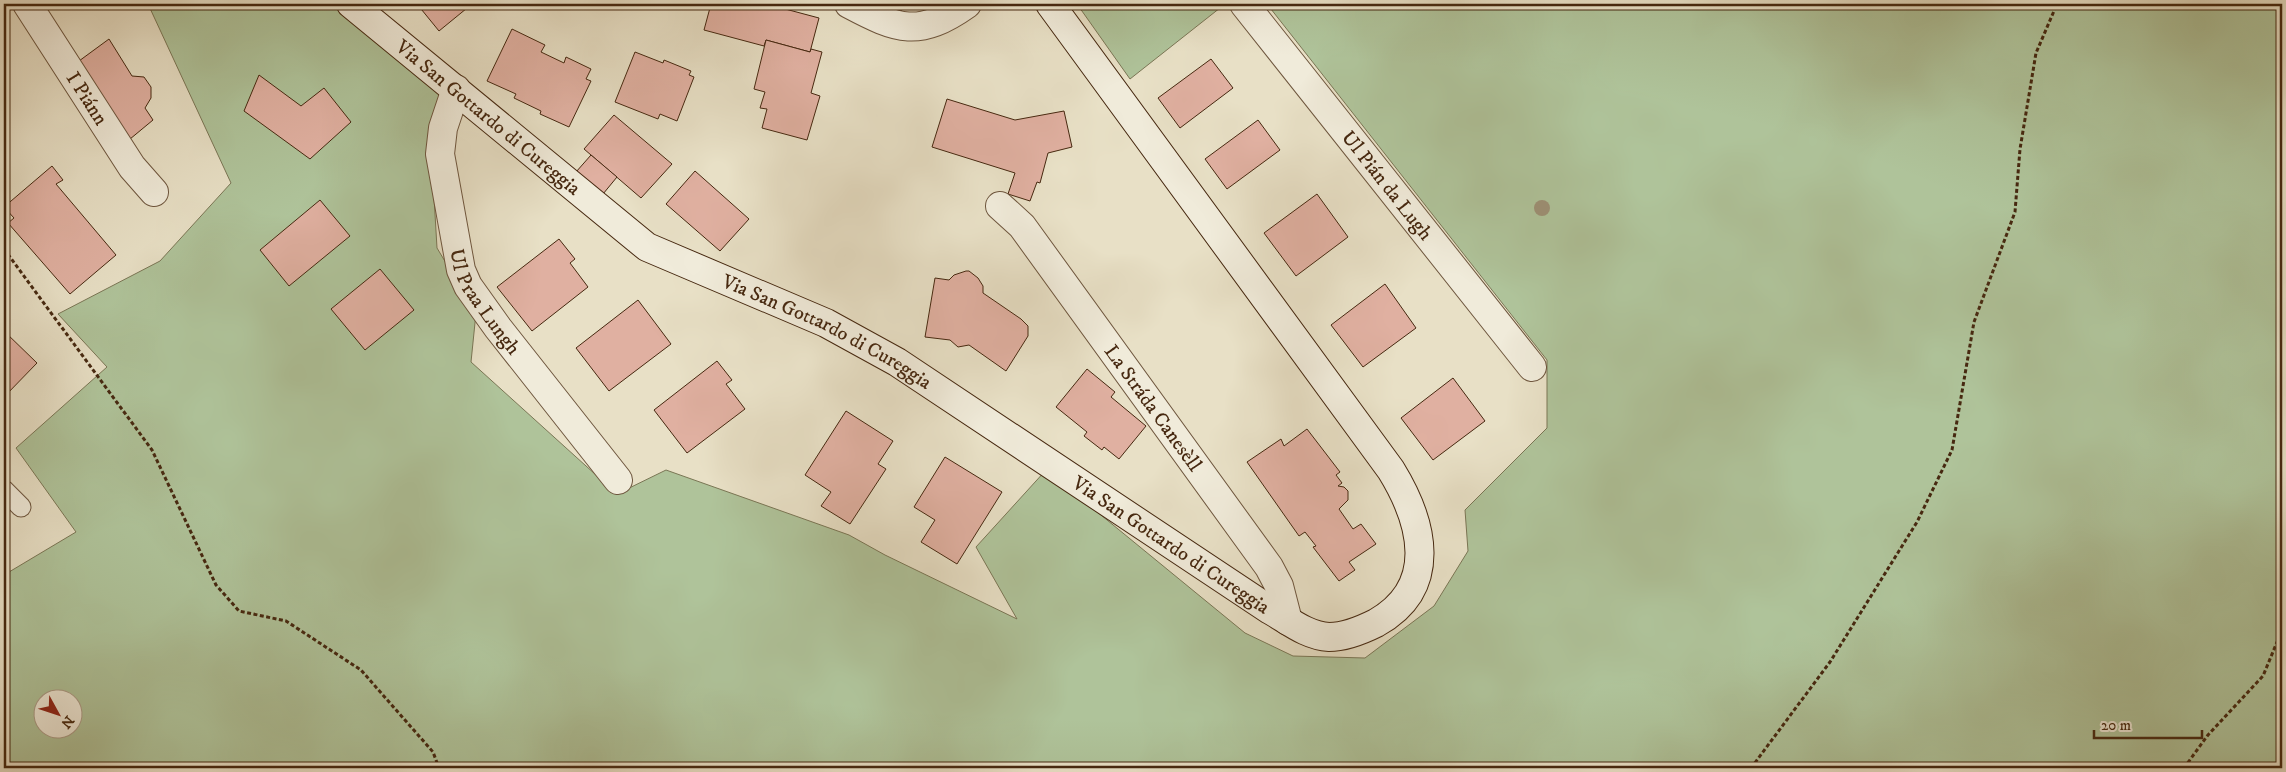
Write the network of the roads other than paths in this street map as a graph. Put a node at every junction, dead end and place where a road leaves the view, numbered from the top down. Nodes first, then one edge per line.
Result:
1 (26, 4) edge
2 (351, 4) edge
3 (850, 4) edge
4 (967, 4) edge
5 (1050, 4) edge
6 (1244, 4) edge
7 (456, 89) junction
8 (154, 192) dead end
9 (1000, 206) dead end
10 (1532, 368) dead end
11 (618, 480) dead end
12 (4, 490) edge
13 (21, 507) dead end
14 (1288, 621) junction

1 - 8 street, I Piánn
2 - 7 street, Via San Gottardo di Cureggia
3 - 4 street
5 - 14 street, Via San Gottardo di Cureggia
6 - 10 street, Ul Pián da Lugh
7 - 11 street, Ul Praa Lungh
7 - 14 street, Via San Gottardo di Cureggia
9 - 14 street, La Stráda Canesèll
12 - 13 lane

